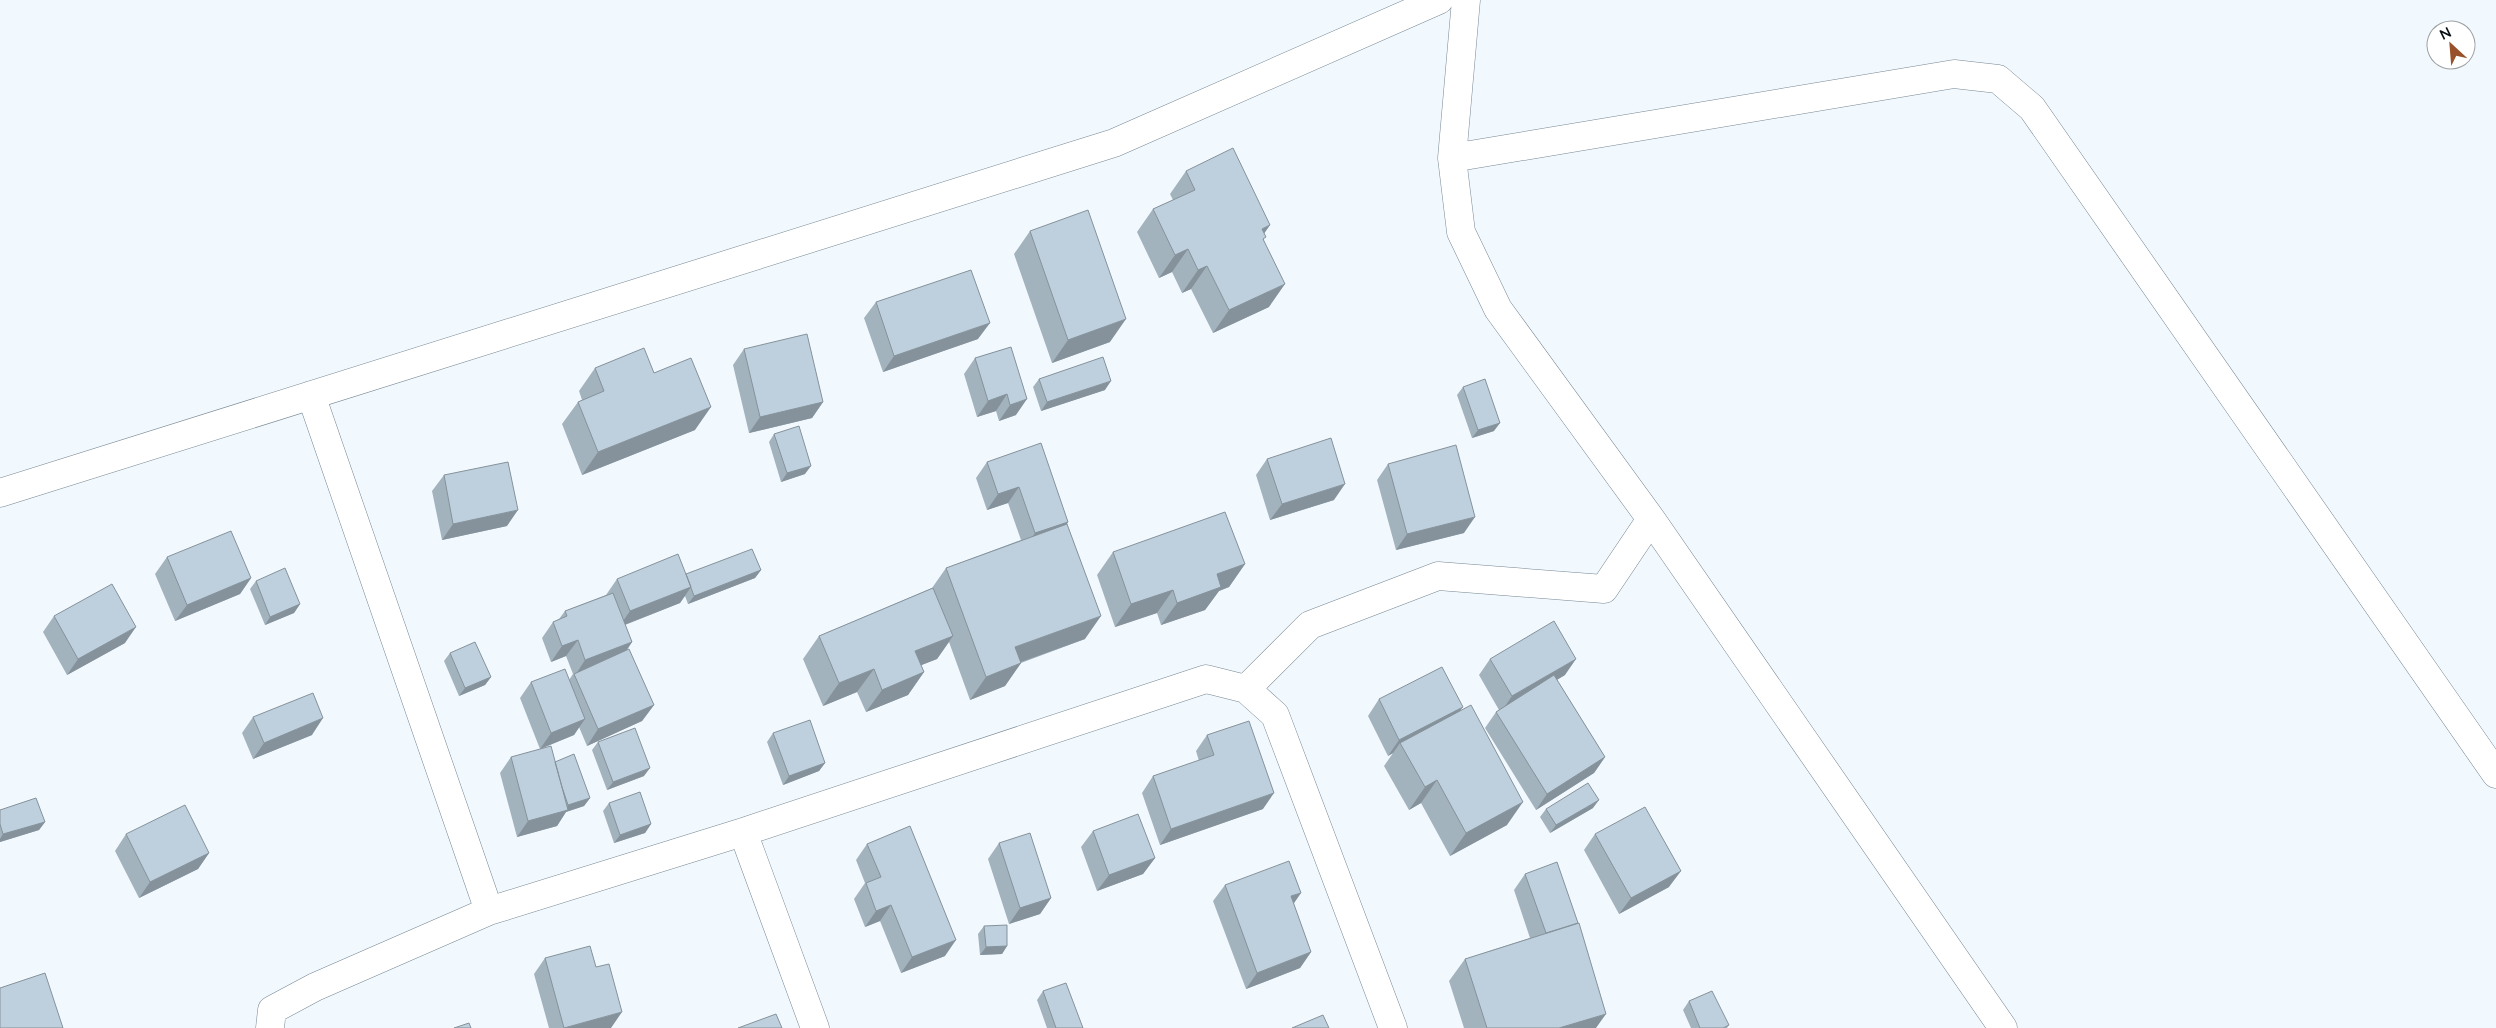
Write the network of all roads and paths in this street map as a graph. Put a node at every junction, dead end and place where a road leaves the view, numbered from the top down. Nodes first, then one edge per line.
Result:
1 (1439, 0) edge
2 (1466, 0) edge
3 (1452, 158) junction
4 (311, 395) junction
5 (0, 493) edge
6 (1651, 519) junction
7 (1246, 689) junction
8 (2496, 774) edge
9 (743, 832) junction
10 (489, 911) junction
11 (270, 1028) edge
12 (816, 1028) edge
13 (1393, 1028) edge
14 (2003, 1028) edge

1 - 4 street
2 - 3 street
3 - 6 street
3 - 8 street
4 - 5 street
4 - 10 street
6 - 7 street
6 - 14 street
7 - 9 street
7 - 13 street
9 - 10 street
9 - 12 street
10 - 11 street

